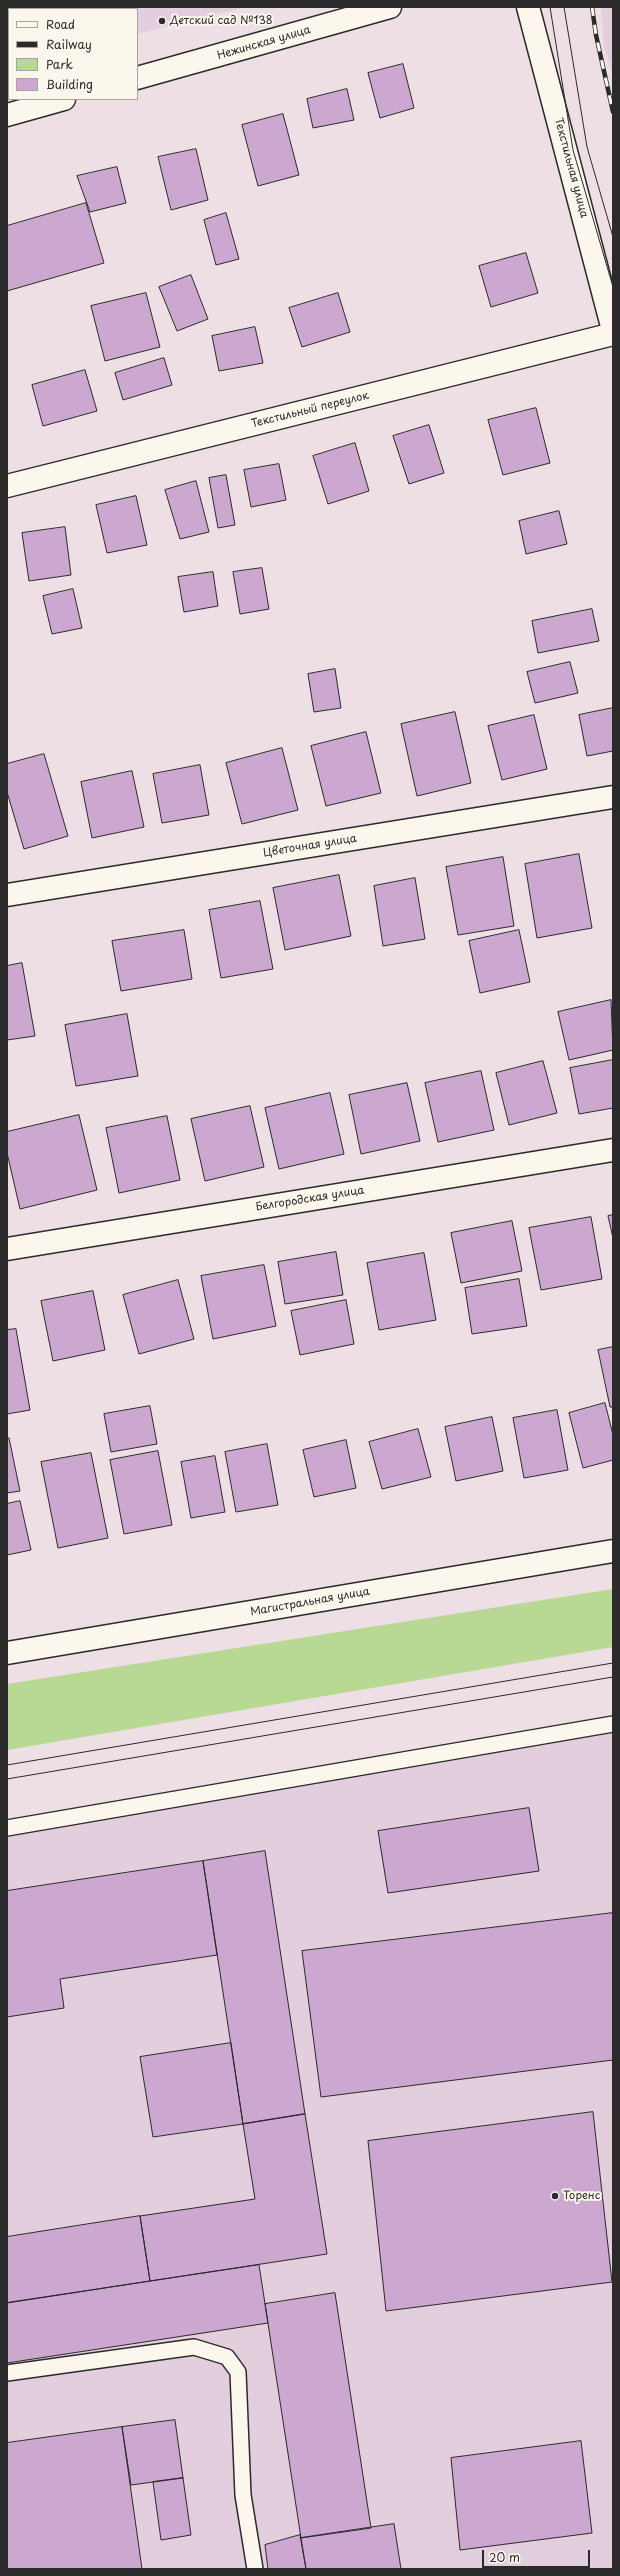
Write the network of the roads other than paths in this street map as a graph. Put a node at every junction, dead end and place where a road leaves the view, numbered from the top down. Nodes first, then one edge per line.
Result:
1 (390, 7) edge
2 (528, 7) edge
3 (138, 78) edge
4 (60, 100) edge
5 (7, 115) edge
6 (613, 330) edge
7 (613, 334) edge
8 (7, 486) edge
9 (613, 798) edge
10 (7, 895) edge
11 (613, 1150) edge
12 (7, 1249) edge
13 (613, 1551) edge
14 (7, 1653) edge
15 (613, 1724) edge
16 (7, 1828) edge
17 (7, 2373) edge
18 (255, 2569) edge

1 - 3 street, Нежинская улица
2 - 6 street, Текстильная улица
4 - 5 street
7 - 8 street, Текстильный переулок
9 - 10 street, Цветочная улица
11 - 12 street, Белгородская улица
13 - 14 street, Магистральная улица
15 - 16 lane
17 - 18 lane

